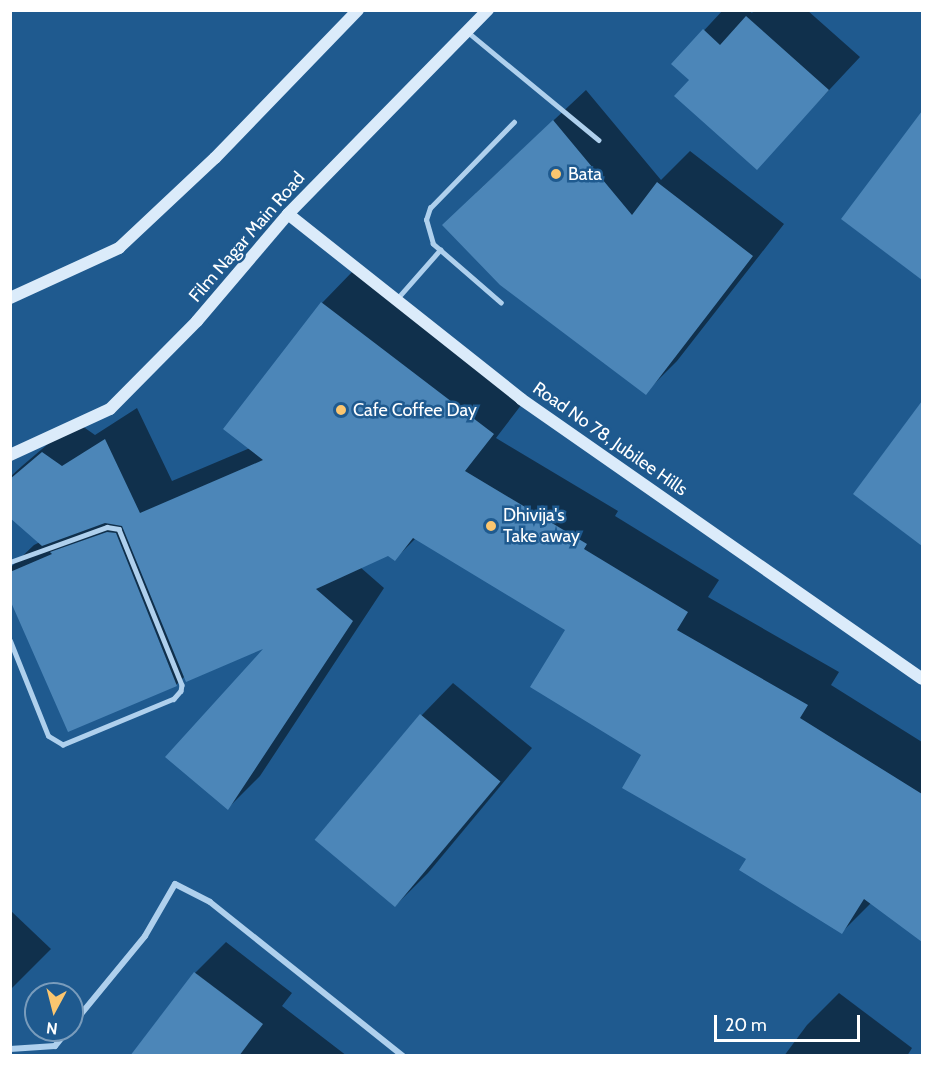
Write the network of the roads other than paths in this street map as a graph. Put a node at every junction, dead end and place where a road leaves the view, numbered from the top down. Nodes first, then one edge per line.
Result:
1 (358, 10) edge
2 (488, 10) edge
3 (467, 31) junction
4 (514, 122) dead end
5 (598, 140) dead end
6 (288, 214) junction
7 (440, 250) junction
8 (10, 298) edge
9 (396, 300) junction
10 (501, 303) dead end
11 (10, 455) edge
12 (10, 562) edge
13 (10, 641) edge
14 (922, 679) edge
15 (84, 1010) edge
16 (58, 1042) edge
17 (10, 1049) edge
18 (403, 1056) edge

1 - 8 main road
2 - 3 main road, Film Nagar Main Road
3 - 5 lane
3 - 6 main road, Film Nagar Main Road
4 - 7 lane
6 - 9 main road, Road No 78, Jubilee Hills
6 - 11 main road, Film Nagar Main Road
7 - 9 lane
7 - 10 lane
9 - 14 main road, Road No 78, Jubilee Hills
12 - 13 lane
15 - 18 street
16 - 17 street

